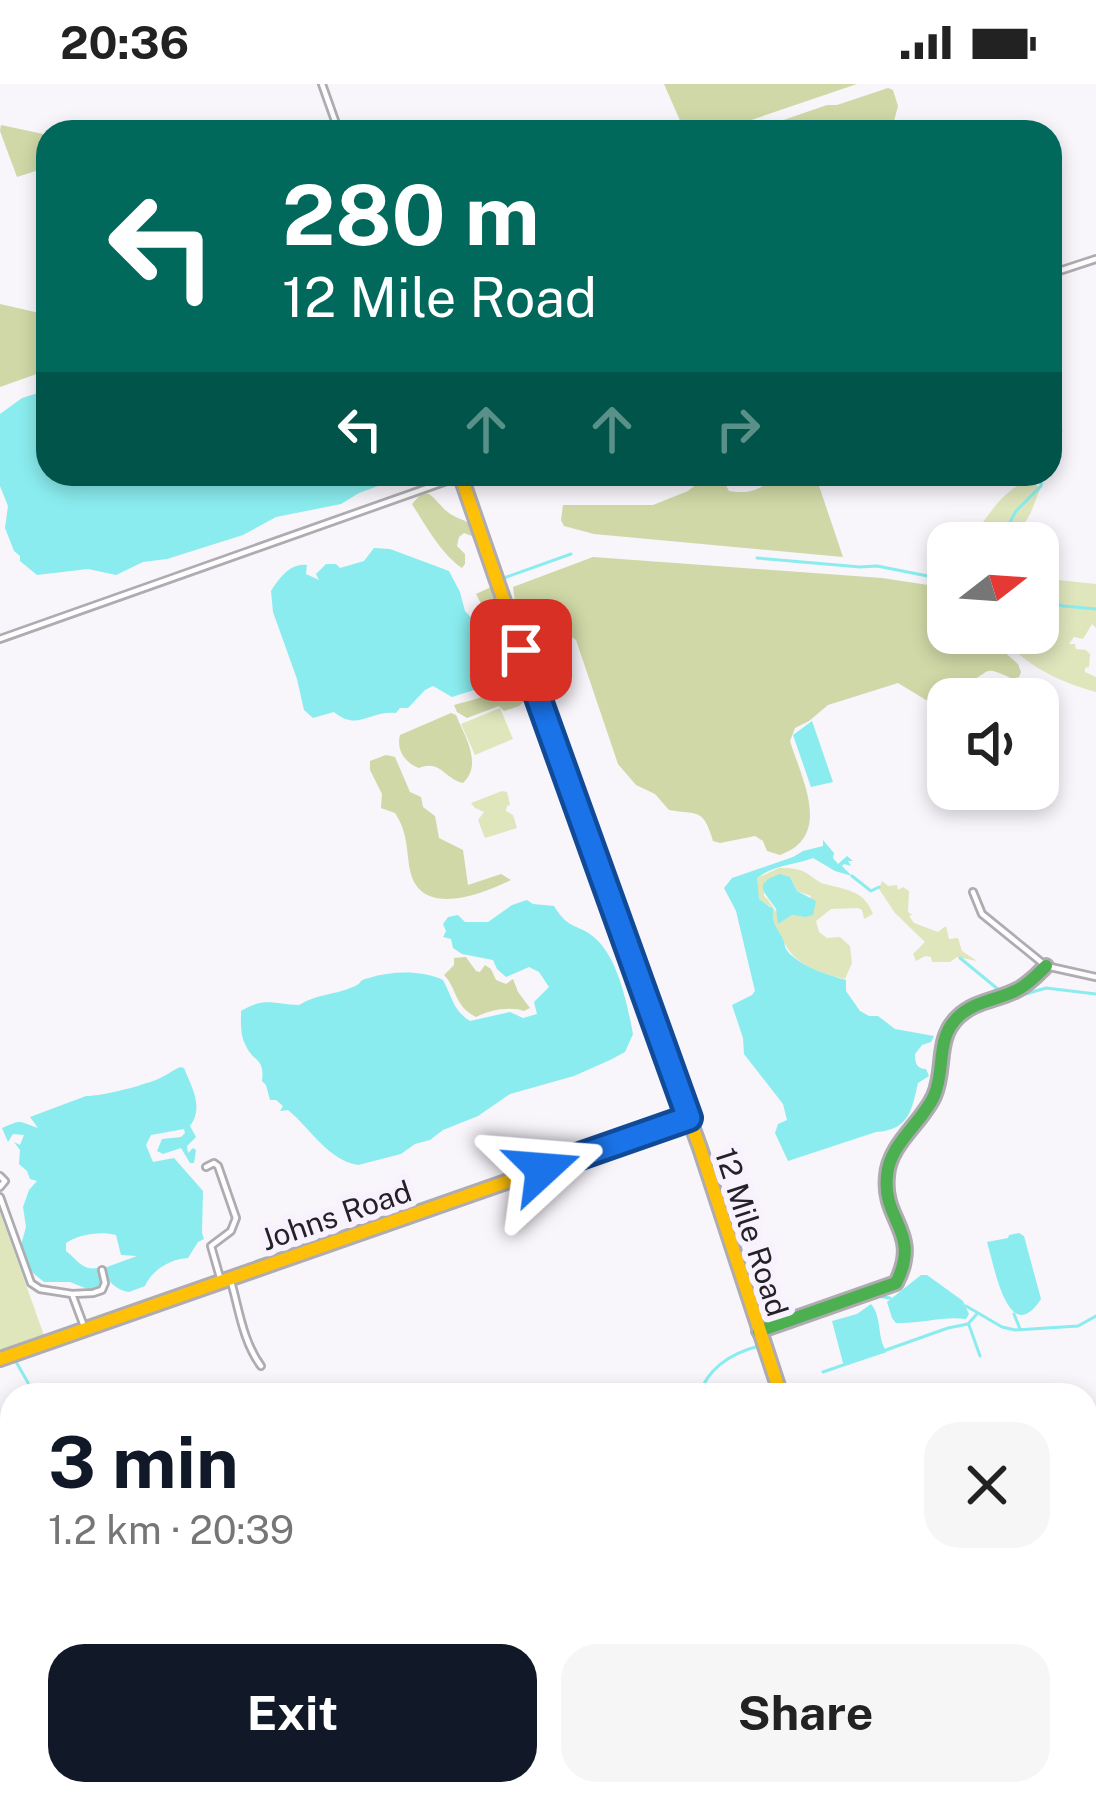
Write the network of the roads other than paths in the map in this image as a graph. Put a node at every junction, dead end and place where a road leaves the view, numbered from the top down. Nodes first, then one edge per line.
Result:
1 (322, 84) edge
2 (335, 120) edge
3 (1096, 259) edge
4 (1062, 270) edge
5 (432, 486) edge
6 (467, 486) edge
7 (0, 639) edge
8 (973, 892) dead end
9 (1046, 966) junction
10 (1096, 977) edge
11 (689, 1118) junction
12 (206, 1167) dead end
13 (0, 1176) edge
14 (0, 1186) edge
15 (0, 1197) edge
16 (102, 1270) dead end
17 (226, 1279) junction
18 (72, 1294) junction
19 (85, 1329) junction
20 (759, 1331) junction
21 (8, 1356) edge
22 (261, 1366) dead end
23 (777, 1383) edge

1 - 2 street
3 - 4 street
5 - 7 street
6 - 11 street, 12 Mile Road
8 - 9 street
9 - 10 street
9 - 20 street
11 - 17 street, Johns Road
11 - 20 street, 12 Mile Road
12 - 17 street
13 - 14 street
15 - 18 street
16 - 18 street
17 - 19 street, Johns Road
17 - 22 street
18 - 19 street
19 - 21 street, Johns Road
20 - 23 street, 12 Mile Road

